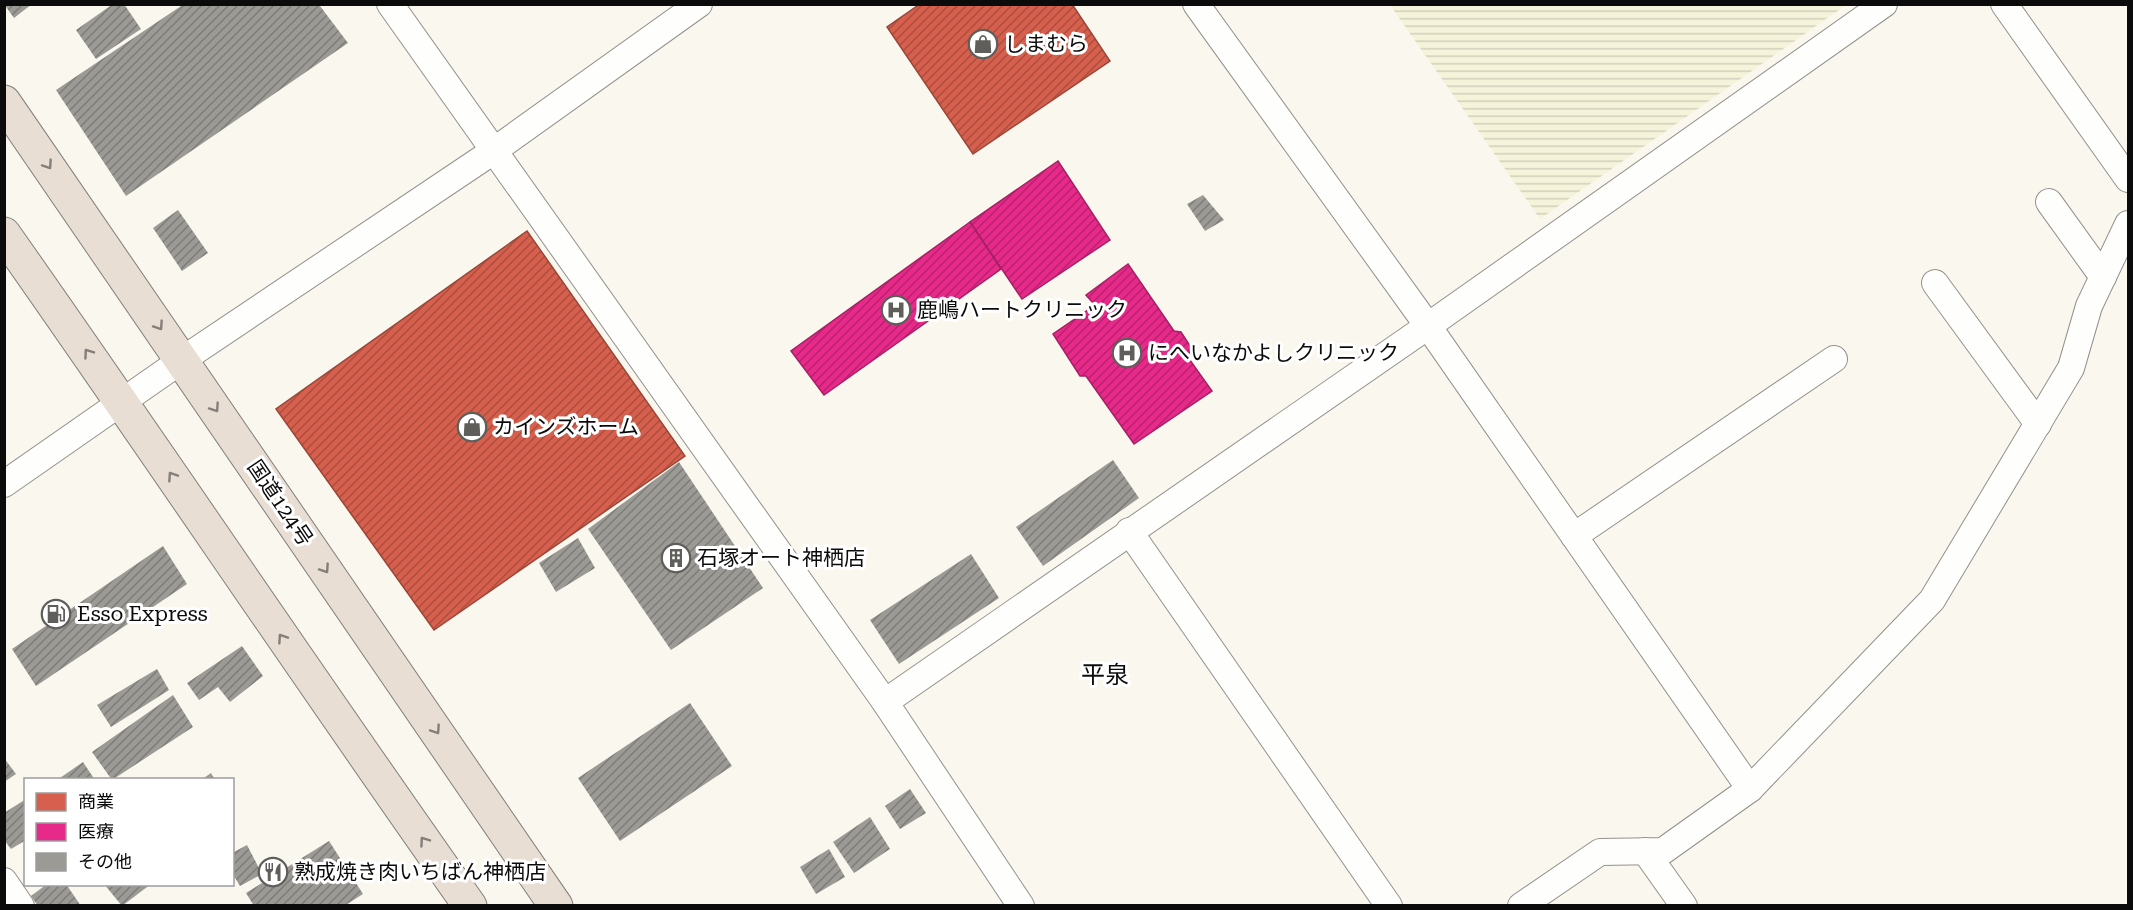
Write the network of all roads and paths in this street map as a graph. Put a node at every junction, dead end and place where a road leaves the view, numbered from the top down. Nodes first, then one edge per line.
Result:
1 (390, 4) edge
2 (699, 4) edge
3 (1196, 4) edge
4 (1884, 4) edge
5 (2004, 4) edge
6 (4, 102) edge
7 (492, 152) junction
8 (2128, 179) edge
9 (2049, 202) dead end
10 (2128, 225) edge
11 (4, 234) edge
12 (2103, 277) junction
13 (1935, 283) dead end
14 (1428, 326) junction
15 (1834, 359) dead end
16 (182, 360) junction
17 (122, 401) junction
18 (2038, 424) junction
19 (4, 484) edge
20 (1129, 531) junction
21 (1574, 536) junction
22 (885, 702) junction
23 (1750, 789) junction
24 (1645, 852) junction
25 (4, 882) edge
26 (21, 906) edge
27 (470, 906) edge
28 (556, 906) edge
29 (1021, 906) edge
30 (1389, 906) edge
31 (1521, 906) edge
32 (1684, 906) edge

1 - 7 street
2 - 7 street
3 - 14 street
4 - 14 street
5 - 8 street
6 -> 16 highway, 国道124号
7 - 16 street
7 - 22 street
9 - 12 street
10 - 12 street
17 -> 11 highway
12 - 18 street
13 - 18 street
14 - 20 street
14 - 21 street
15 - 21 street
16 - 17 street
16 -> 28 highway, 国道124号
17 - 19 street
27 -> 17 highway
18 - 23 street
20 - 22 street
20 - 30 street
21 - 23 street
22 - 29 street
23 - 24 street
24 - 31 street
24 - 32 street
25 - 26 street

